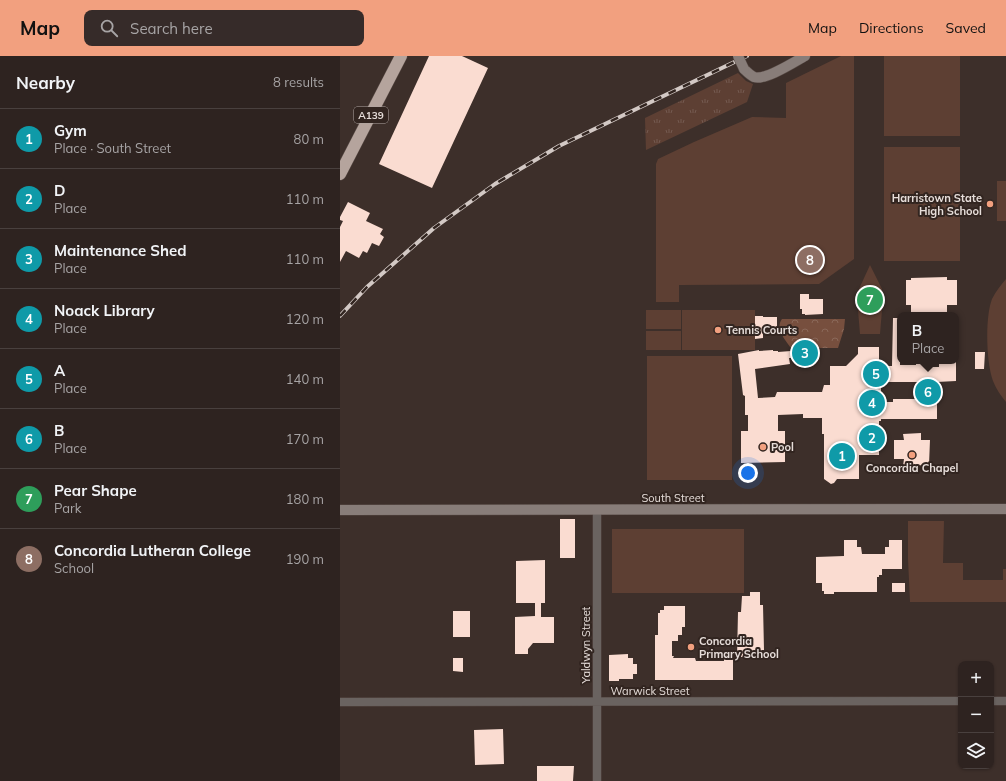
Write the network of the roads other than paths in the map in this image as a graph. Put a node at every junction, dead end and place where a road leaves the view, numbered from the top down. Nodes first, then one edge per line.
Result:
1 (401, 56) edge
2 (738, 56) edge
3 (805, 56) edge
4 (340, 174) edge
5 (1006, 509) edge
6 (340, 510) edge
7 (597, 510) junction
8 (958, 701) edge
9 (994, 701) edge
10 (1006, 701) edge
11 (340, 702) edge
12 (597, 702) junction
13 (597, 781) edge

1 - 4 highway, A139
2 - 3 street, bridge
5 - 7 street, South Street
6 - 7 street, South Street
7 - 12 street, Yaldwyn Street
8 - 12 street, Warwick Street
9 - 10 street
11 - 12 street, Warwick Street
12 - 13 street, Yaldwyn Street

